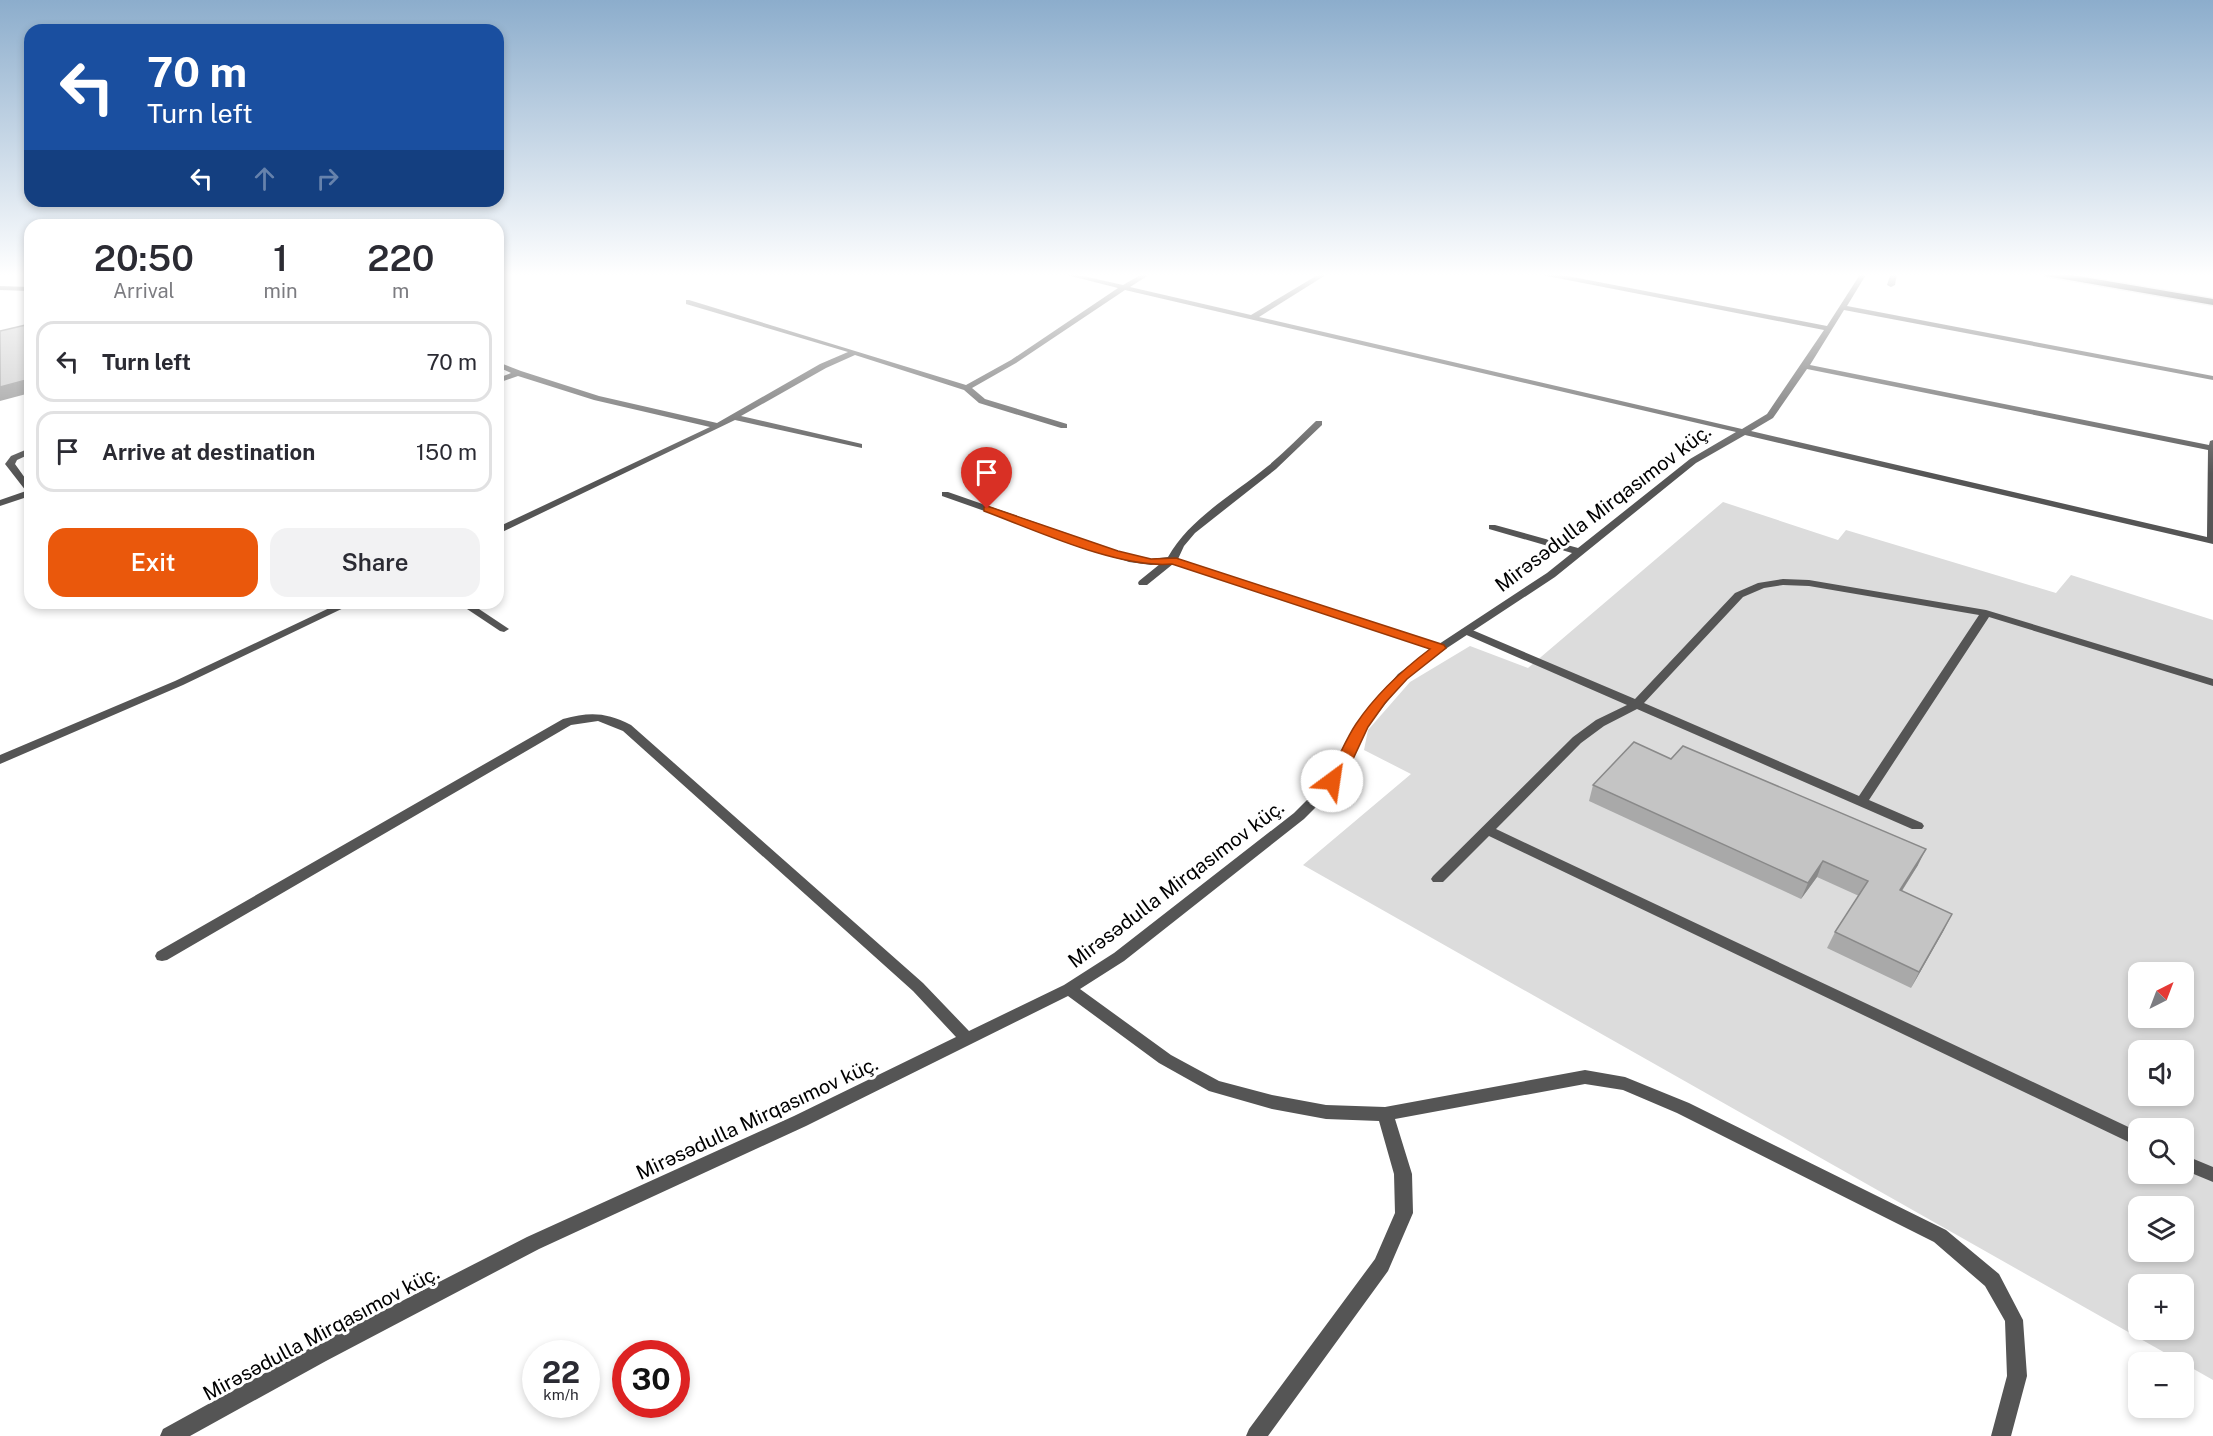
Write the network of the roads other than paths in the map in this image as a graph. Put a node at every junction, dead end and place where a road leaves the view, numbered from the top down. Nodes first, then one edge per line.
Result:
1 (815, 340) edge
2 (1045, 340) edge
3 (1351, 340) edge
4 (1821, 340) edge
5 (2015, 340) edge
6 (855, 352) junction
7 (1805, 366) junction
8 (504, 367) edge
9 (518, 373) junction
10 (2213, 378) edge
11 (504, 379) edge
12 (967, 388) junction
13 (734, 417) junction
14 (1319, 423) dead end
15 (718, 426) junction
16 (1064, 426) dead end
17 (1743, 431) junction
18 (2212, 445) edge
19 (859, 446) dead end
20 (24, 454) edge
21 (24, 484) edge
22 (24, 494) edge
23 (945, 494) dead end
24 (0, 503) edge
25 (1492, 527) dead end
26 (504, 528) edge
27 (2212, 541) edge
28 (1581, 552) junction
29 (1172, 560) junction
30 (1143, 583) dead end
31 (336, 609) edge
32 (472, 609) edge
33 (1986, 613) junction
34 (504, 629) dead end
35 (1466, 631) junction
36 (1440, 648) junction
37 (2213, 683) edge
38 (1636, 705) junction
39 (0, 760) edge
40 (1861, 802) junction
41 (1917, 826) dead end
42 (1487, 830) junction
43 (1438, 879) dead end
44 (162, 956) dead end
45 (1069, 989) junction
46 (968, 1040) junction
47 (1385, 1114) junction
48 (2128, 1135) edge
49 (2194, 1166) edge
50 (2213, 1175) edge
51 (170, 1436) edge
52 (1256, 1436) edge
53 (2001, 1436) edge

1 - 6 street
2 - 12 street
3 - 17 street
4 - 7 street, Mirəsədulla Mirqasımov küç.
5 - 10 street
6 - 12 street
6 - 13 street
7 - 17 street, Mirəsədulla Mirqasımov küç.
7 - 18 street
8 - 9 street
9 - 11 street
9 - 15 street
12 - 16 street
13 - 15 street
13 - 19 street
14 - 29 street
15 - 26 street
17 - 27 street
17 - 28 street, Mirəsədulla Mirqasımov küç.
18 - 27 street
20 - 21 street
22 - 24 street
23 - 29 street
25 - 28 street
28 - 35 street, Mirəsədulla Mirqasımov küç.
29 - 30 street
29 - 36 street
31 - 39 street
32 - 34 street
33 - 37 street
33 - 38 street
33 - 40 street
35 - 36 street, Mirəsədulla Mirqasımov küç.
35 - 38 street
36 - 45 street, Mirəsədulla Mirqasımov küç.
38 - 40 street
38 - 42 street
40 - 41 street
42 - 43 street
42 - 48 street
44 - 46 street
45 - 46 street, Mirəsədulla Mirqasımov küç.
45 - 47 street
46 - 51 street, Mirəsədulla Mirqasımov küç.
47 - 52 street
47 - 53 street
49 - 50 street

